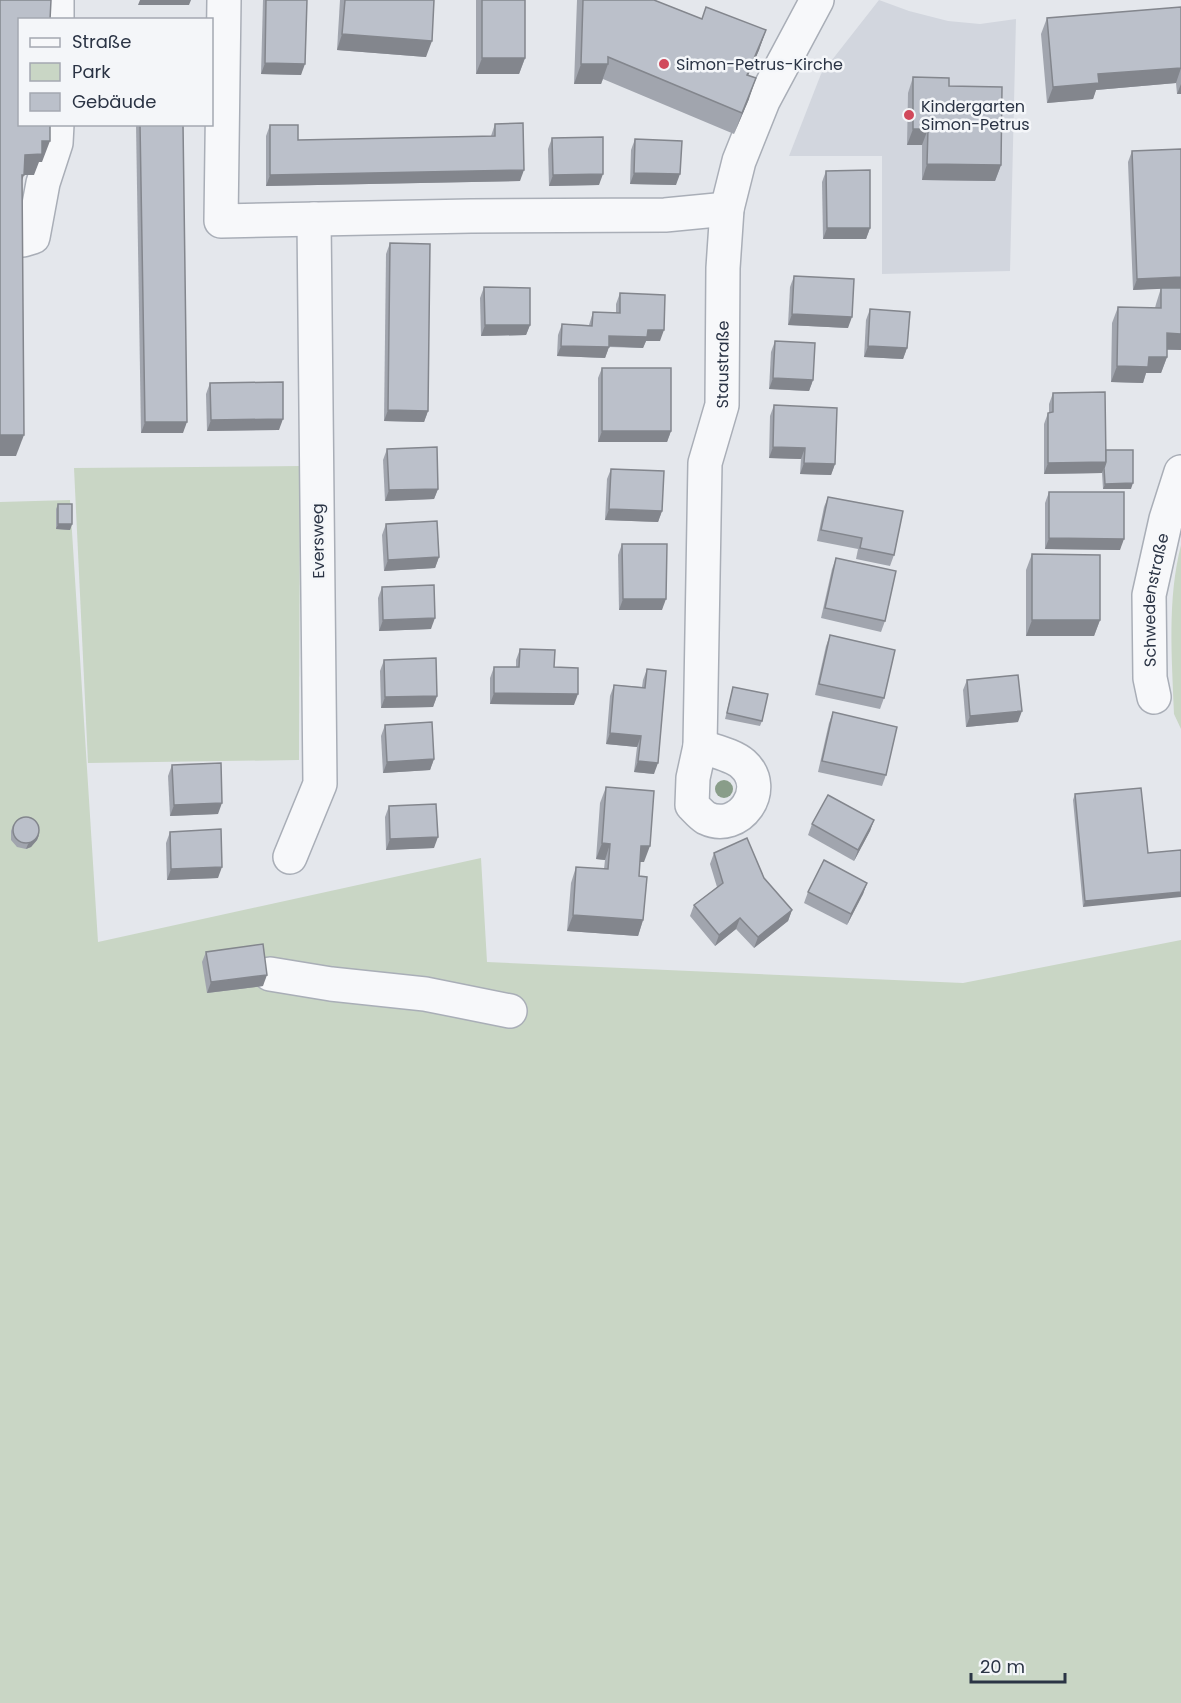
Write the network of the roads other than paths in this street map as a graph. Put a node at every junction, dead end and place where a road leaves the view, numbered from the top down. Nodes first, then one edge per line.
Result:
1 (57, 0) edge
2 (224, 0) edge
3 (817, 0) edge
4 (57, 18) edge
5 (57, 126) edge
6 (727, 209) junction
7 (314, 219) junction
8 (23, 240) edge
9 (1181, 472) edge
10 (1154, 698) dead end
11 (700, 746) dead end
12 (290, 857) dead end
13 (270, 974) dead end
14 (510, 1011) dead end

1 - 4 street
2 - 7 street
3 - 6 street, Staustraße
5 - 8 street
6 - 7 street
6 - 11 street, Staustraße
7 - 12 street, Eversweg
9 - 10 street, Schwedenstraße
13 - 14 street

